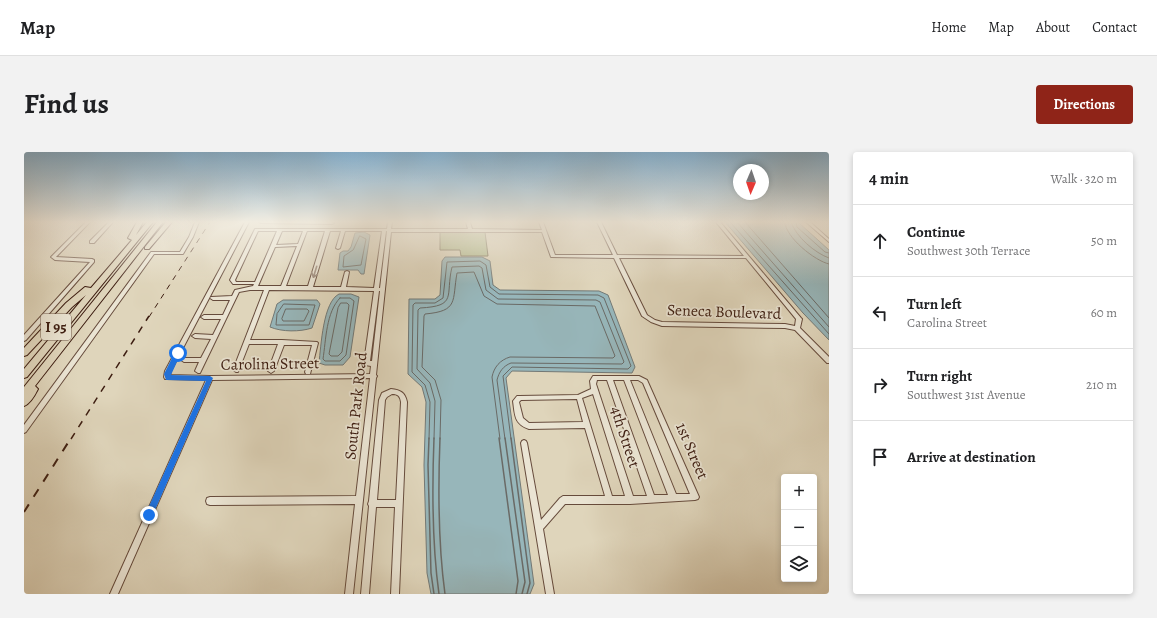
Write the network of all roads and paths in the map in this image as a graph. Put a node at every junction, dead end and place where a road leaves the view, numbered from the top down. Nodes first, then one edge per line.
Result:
1 (67, 243) edge
2 (127, 243) edge
3 (135, 243) edge
4 (136, 243) edge
5 (144, 243) edge
6 (151, 243) edge
7 (187, 243) edge
8 (238, 243) edge
9 (251, 243) edge
10 (275, 243) edge
11 (325, 243) edge
12 (339, 243) edge
13 (385, 243) edge
14 (386, 243) edge
15 (548, 243) edge
16 (610, 243) edge
17 (735, 243) edge
18 (300, 245) joint
19 (274, 246) junction
20 (338, 248) dead end
21 (617, 257) junction
22 (747, 257) junction
23 (347, 272) dead end
24 (255, 286) junction
25 (284, 288) junction
26 (310, 288) junction
27 (88, 289) junction
28 (266, 289) junction
29 (343, 289) junction
30 (376, 289) junction
31 (383, 290) junction
32 (100, 298) junction
33 (210, 298) junction
34 (233, 298) junction
35 (204, 317) dead end
36 (224, 317) junction
37 (797, 328) junction
38 (195, 336) dead end
39 (214, 337) junction
40 (24, 339) edge
41 (246, 342) junction
42 (282, 342) junction
43 (24, 353) edge
44 (184, 360) dead end
45 (203, 360) junction
46 (829, 361) edge
47 (48, 364) junction
48 (375, 364) junction
49 (24, 366) edge
50 (236, 370) dead end
51 (198, 371) dead end
52 (271, 372) dead end
53 (308, 372) dead end
54 (24, 375) edge
55 (374, 376) junction
56 (210, 378) junction
57 (609, 378) junction
58 (626, 378) junction
59 (24, 385) edge
60 (594, 387) junction
61 (24, 394) edge
62 (579, 397) junction
63 (24, 402) edge
64 (588, 425) junction
65 (24, 430) edge
66 (524, 443) dead end
67 (673, 497) junction
68 (608, 499) junction
69 (652, 499) junction
70 (360, 500) junction
71 (630, 500) junction
72 (210, 501) dead end
73 (399, 503) junction
74 (372, 504) junction
75 (539, 528) junction
76 (114, 594) edge
77 (349, 594) edge
78 (365, 594) edge
79 (395, 594) edge
80 (550, 594) edge

1 - 40 street
2 - 27 highway, I 95
3 - 54 highway
4 - 59 highway
5 - 32 highway, I 95
6 - 32 highway
7 - 65 street
8 - 33 street
9 - 24 street
10 - 19 street
11 -> 26 street
12 - 20 street
13 - 30 street
14 - 31 street, South Park Road
15 - 21 street
16 - 21 street
17 - 22 street
18 - 19 street
18 - 25 street
19 - 24 street
21 - 22 street
21 - 37 street, Seneca Boulevard
22 - 37 street
23 - 29 street
24 - 28 street
24 - 34 street
25 - 26 street
25 - 28 street
26 - 29 street
27 - 43 highway
27 - 49 highway, I 95
28 - 41 street
29 - 30 street
30 - 31 street
30 - 48 street
31 - 48 street, South Park Road
32 - 47 highway, I 95
33 - 34 street
33 - 56 street, Carolina Street
34 - 36 street
35 - 36 street
36 - 39 street
37 - 46 street, Seneca Boulevard
38 - 39 street
39 - 45 street
41 - 42 street
41 - 50 street
42 - 52 street
42 - 53 street
44 - 45 street
45 - 51 street
47 - 61 highway, I 95
47 - 63 highway
48 - 55 street, South Park Road
55 - 56 street, Carolina Street
55 - 70 street, South Park Road
56 - 76 street
57 - 58 street, 1st Street
57 - 60 street, 1st Street
57 - 69 street
58 - 67 street
58 - 67 street, 1st Street
60 - 62 street, 1st Street
60 - 71 street, 4th Street
62 - 64 street
62 - 64 street, 1st Street
64 - 68 street
66 - 75 street
67 - 69 street, 1st Street
68 - 71 street, 1st Street
68 - 75 street, 1st Street
69 - 71 street, 1st Street
70 - 72 street
70 - 77 street, South Park Road
73 - 74 street
73 - 74 street
73 - 79 street
74 - 78 street
75 - 80 street

